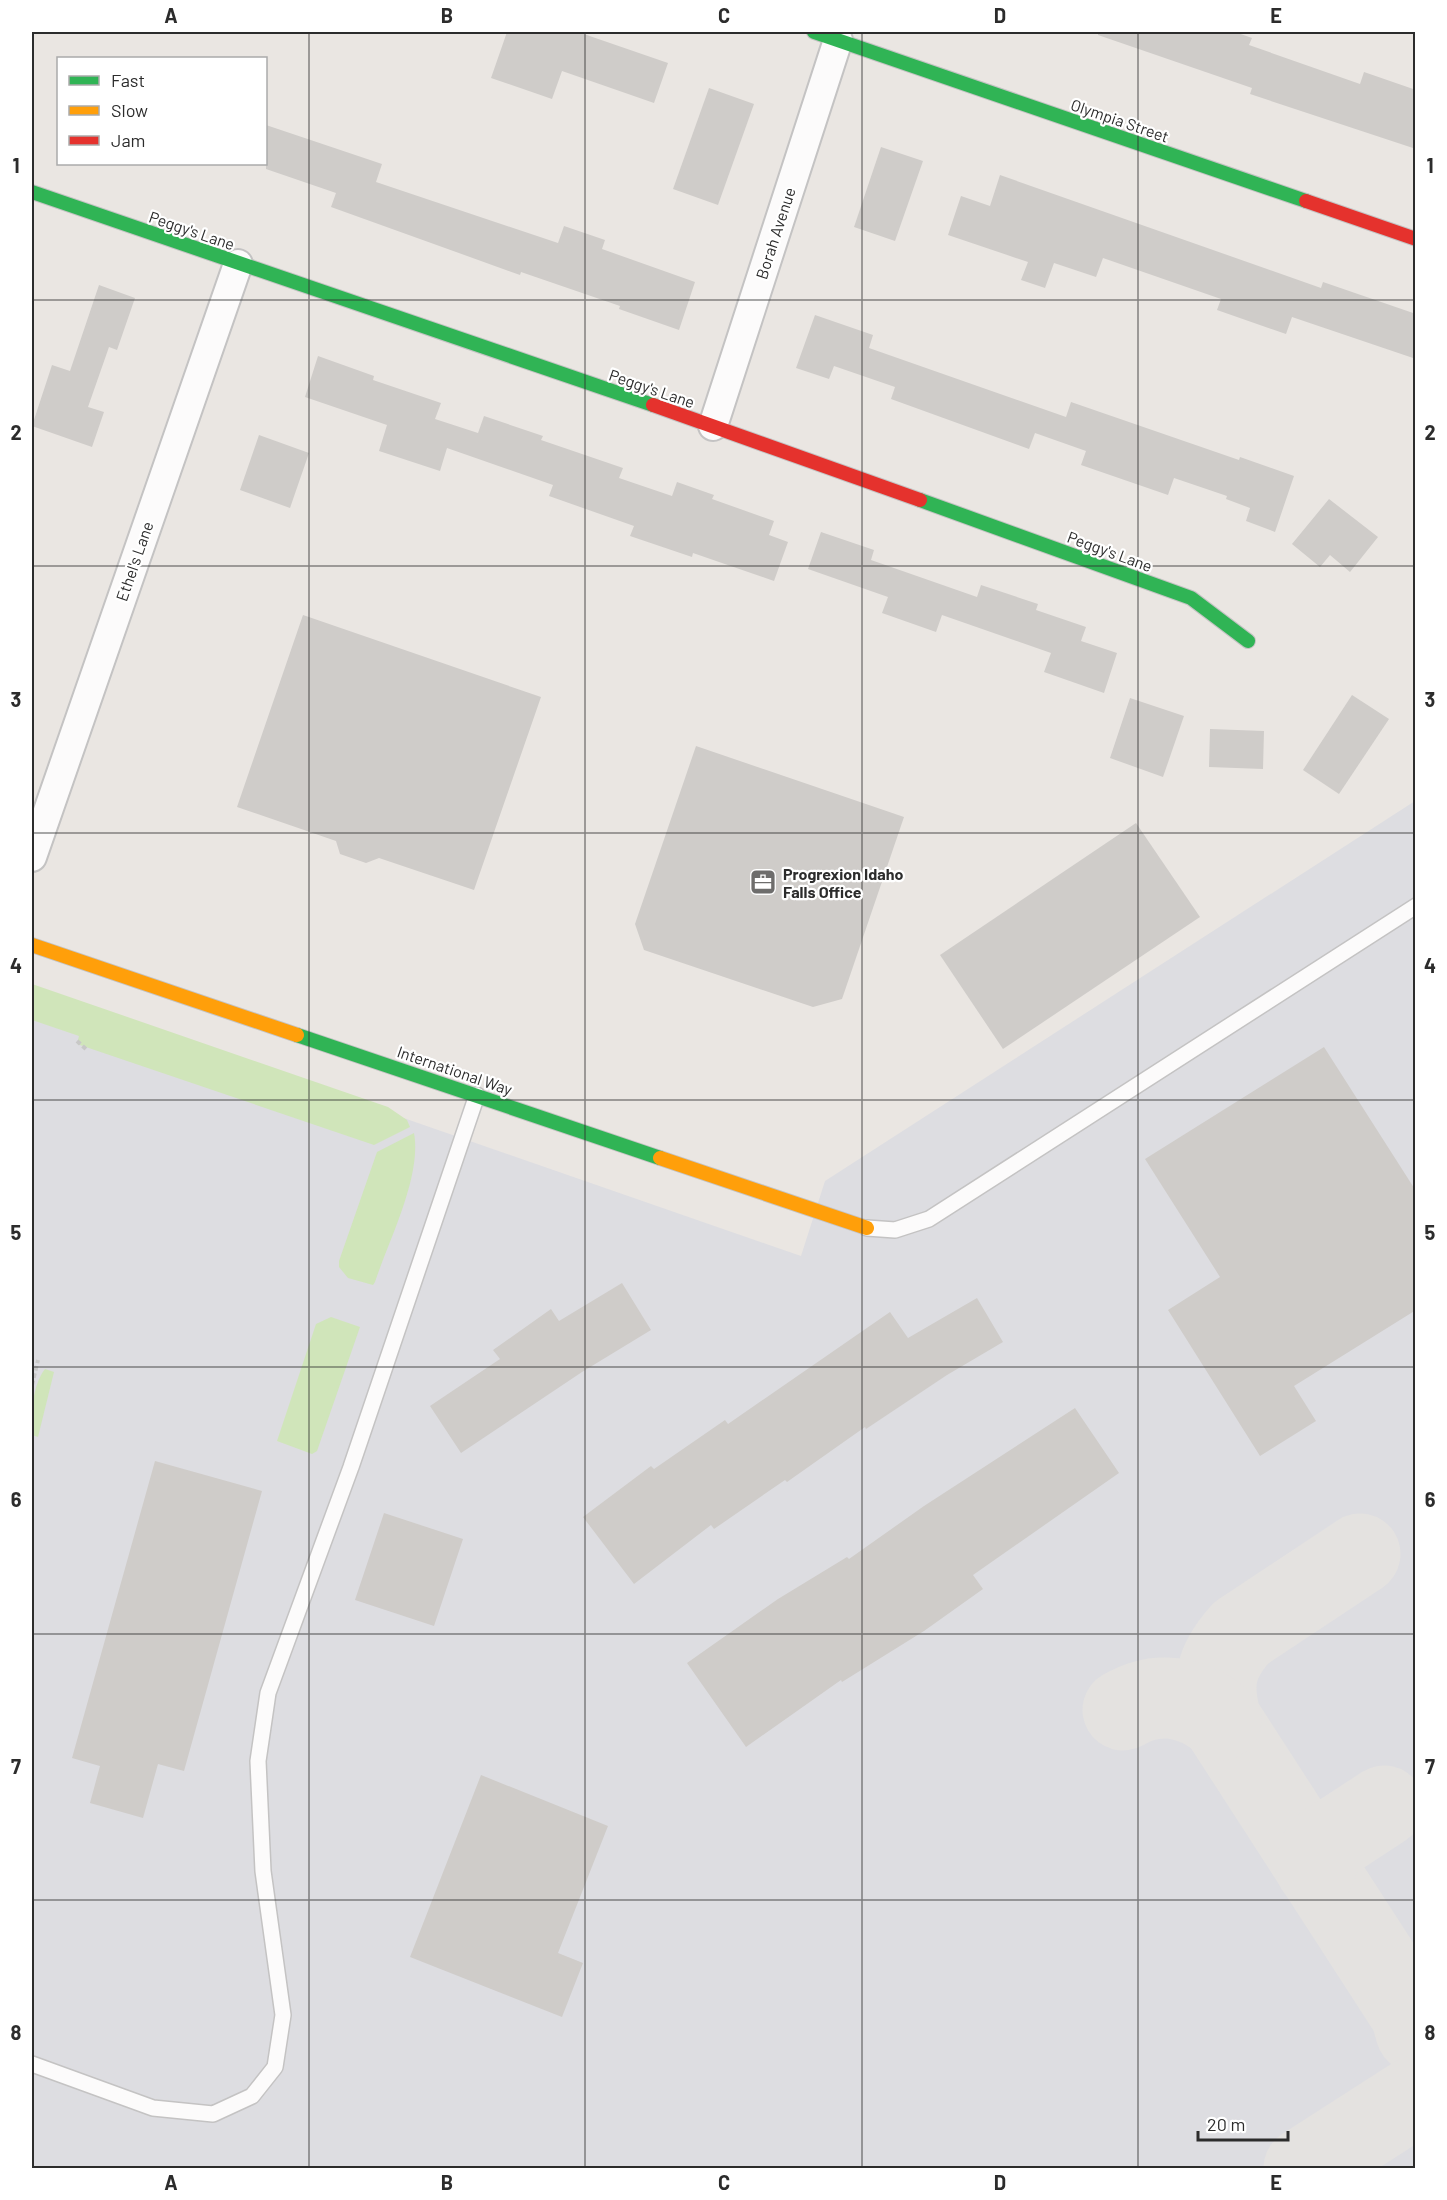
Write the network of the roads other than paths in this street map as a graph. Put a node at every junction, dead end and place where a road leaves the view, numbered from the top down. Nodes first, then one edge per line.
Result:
1 (826, 36) edge
2 (32, 192) edge
3 (1416, 239) edge
4 (238, 264) junction
5 (713, 426) junction
6 (1248, 641) dead end
7 (32, 857) edge
8 (1416, 906) edge
9 (32, 945) edge
10 (477, 1095) junction
11 (867, 1228) joint
12 (32, 2064) edge

1 - 3 street, Olympia Street
1 - 5 street, Borah Avenue
2 - 4 street, Peggy's Lane
4 - 5 street, Peggy's Lane
4 - 7 street, Ethel's Lane
5 - 6 street, Peggy's Lane
8 - 11 lane
9 - 10 street, International Way
10 - 11 street, International Way
10 - 12 lane

